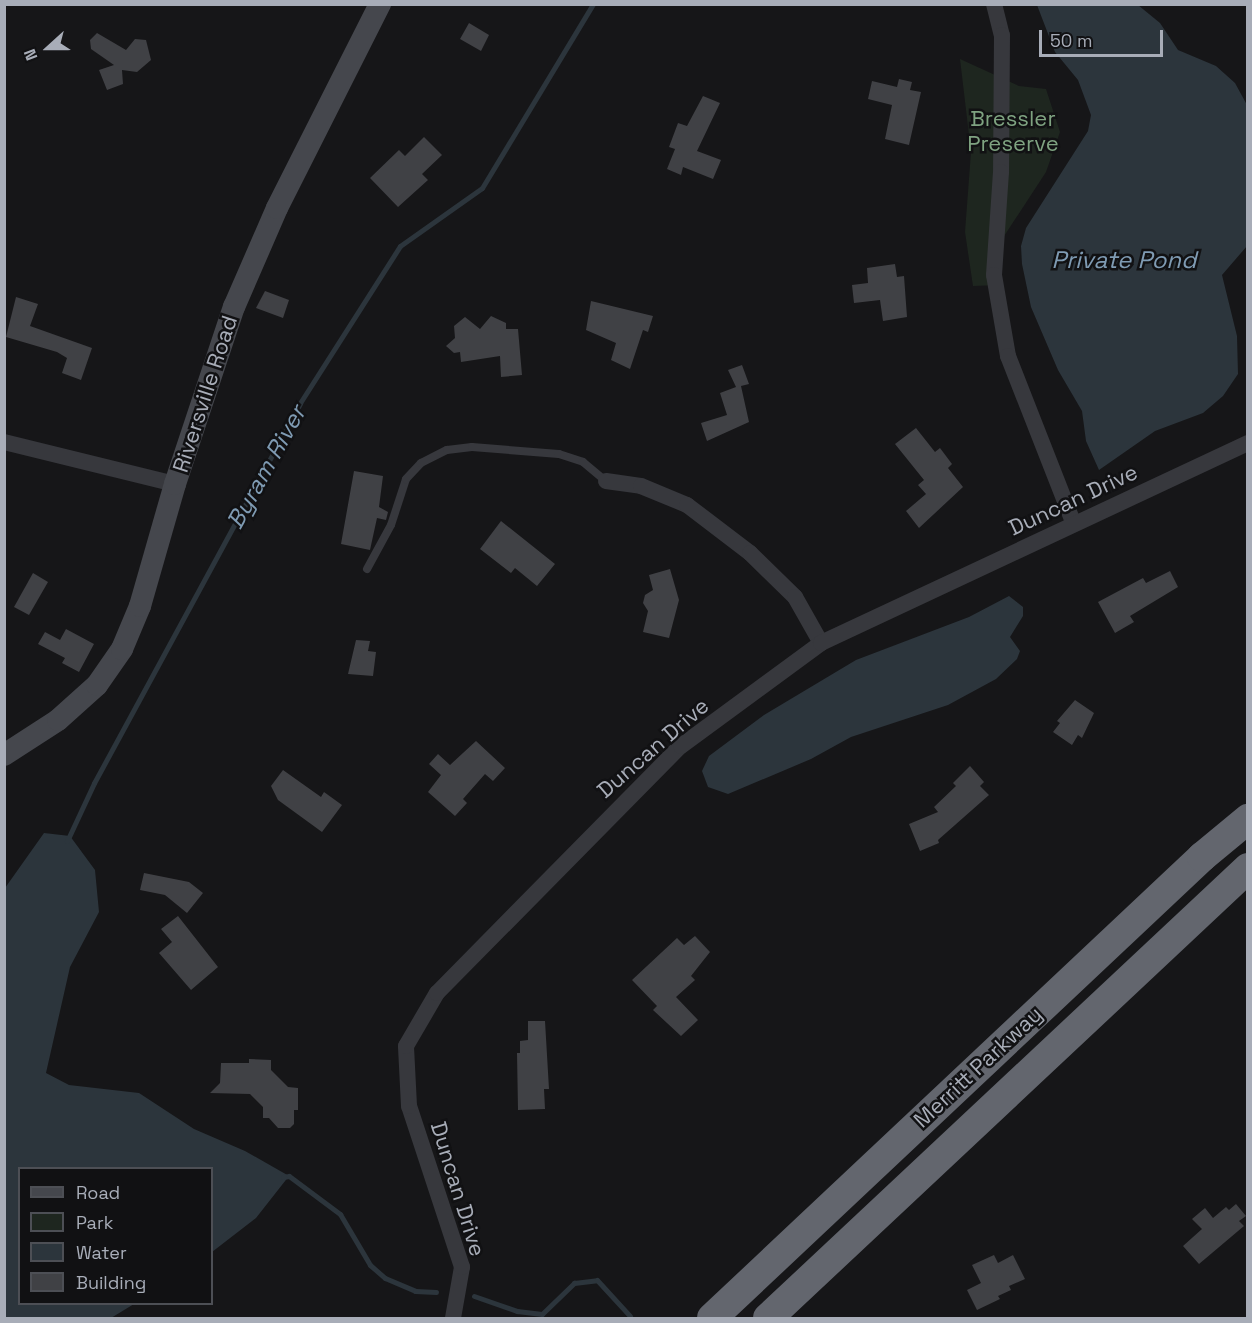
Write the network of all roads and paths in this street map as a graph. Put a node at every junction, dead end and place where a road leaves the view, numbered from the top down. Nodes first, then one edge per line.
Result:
1 (380, 4) edge
2 (994, 4) edge
3 (4, 442) edge
4 (1248, 443) edge
5 (606, 481) joint
6 (175, 484) junction
7 (1073, 522) junction
8 (367, 569) dead end
9 (820, 643) junction
10 (4, 754) edge
11 (1248, 819) edge
12 (1248, 868) edge
13 (453, 1318) edge
14 (712, 1318) edge
15 (768, 1318) edge

1 - 6 street, Riversville Road
2 - 7 street
3 - 6 street
4 - 7 street, Duncan Drive
5 - 8 lane
5 - 9 street
6 - 10 street, Riversville Road
7 - 9 street, Duncan Drive
9 - 13 street, Duncan Drive
11 - 14 highway, Merritt Parkway
12 - 15 highway, Merritt Parkway

